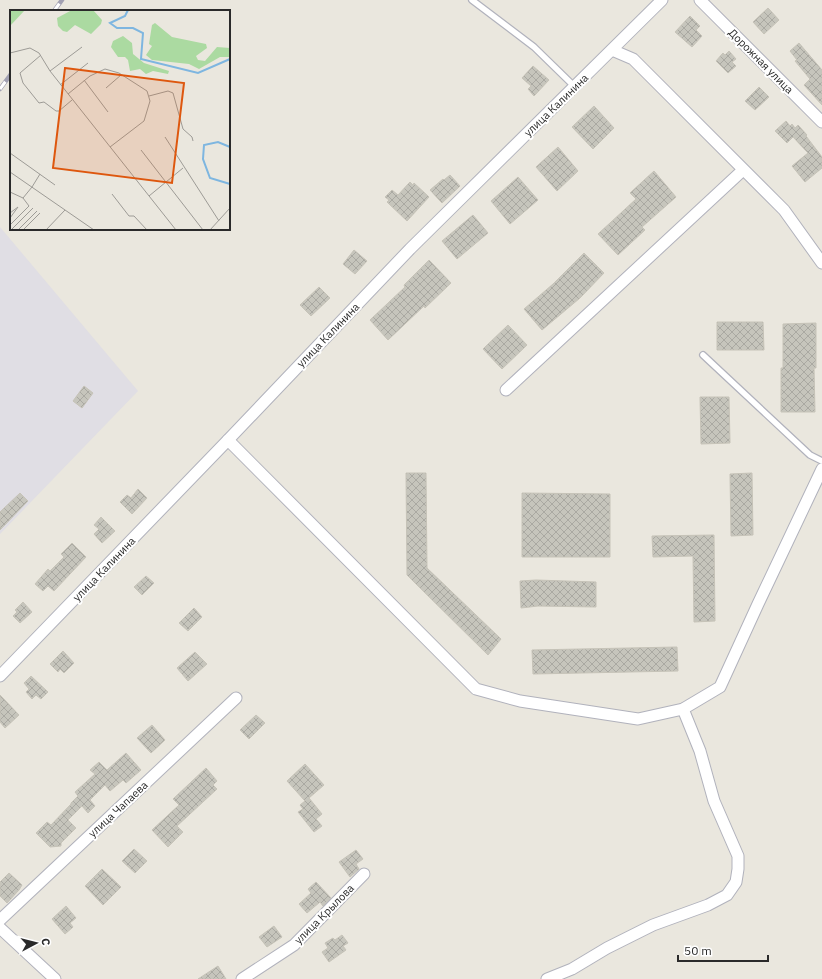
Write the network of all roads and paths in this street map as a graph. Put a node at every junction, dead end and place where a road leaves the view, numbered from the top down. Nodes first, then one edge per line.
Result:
1 (472, 0) edge
2 (662, 0) edge
3 (700, 0) edge
4 (612, 50) junction
5 (575, 87) junction
6 (822, 122) edge
7 (744, 170) junction
8 (822, 263) edge
9 (704, 355) dead end
10 (506, 390) dead end
11 (228, 440) junction
12 (822, 461) edge
13 (822, 469) edge
14 (0, 676) edge
15 (236, 698) dead end
16 (683, 709) junction
17 (364, 874) dead end
18 (0, 920) edge
19 (0, 928) edge
20 (54, 979) edge
21 (242, 979) edge
22 (547, 979) edge

1 - 5 lane
2 - 4 street, улица Калинина
3 - 6 street, Дорожная улица
4 - 5 street, улица Калинина
4 - 7 street
5 - 11 street, улица Калинина
7 - 8 street
7 - 10 street
9 - 12 lane
11 - 14 street, улица Калинина
11 - 16 street
13 - 16 street
15 - 18 street, улица Чапаева
16 - 22 street
17 - 21 street, улица Крылова
19 - 20 street

